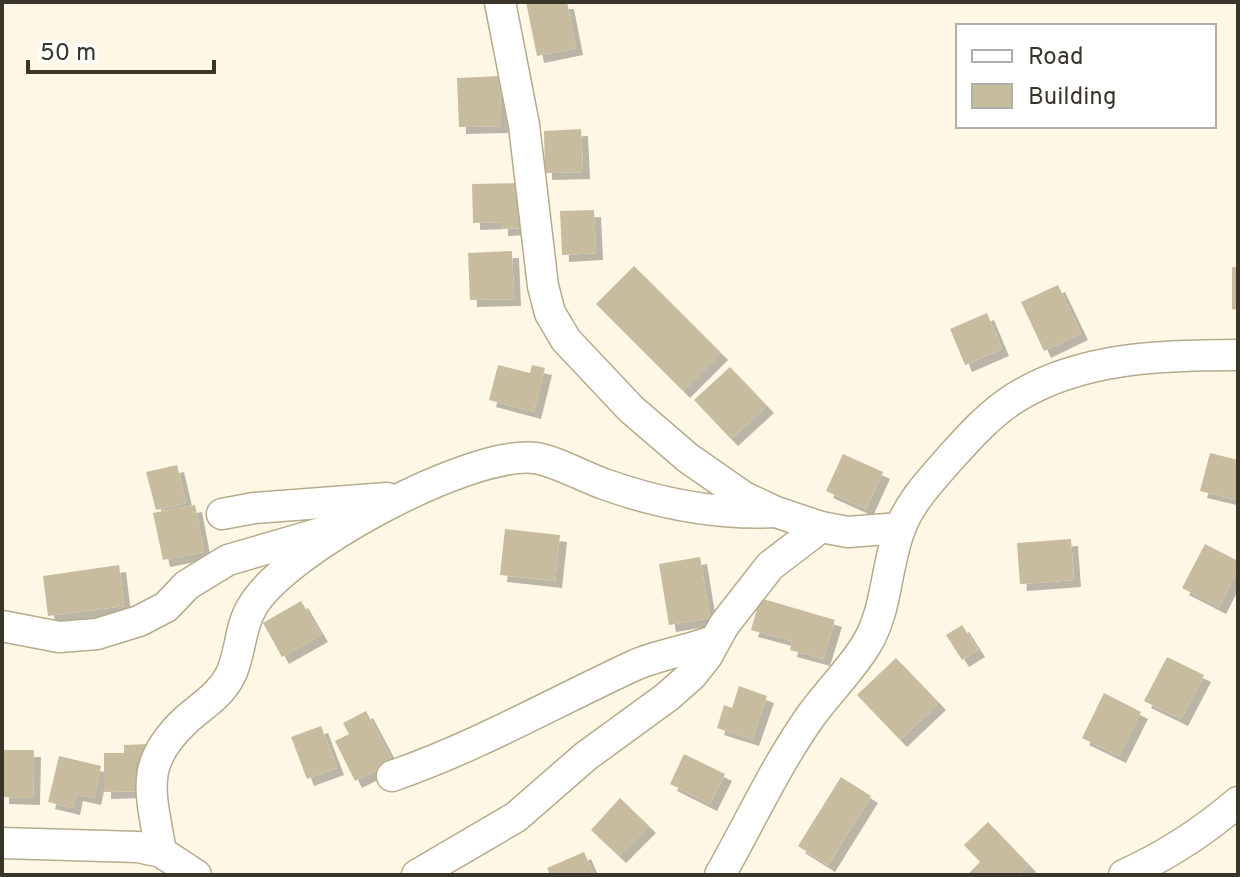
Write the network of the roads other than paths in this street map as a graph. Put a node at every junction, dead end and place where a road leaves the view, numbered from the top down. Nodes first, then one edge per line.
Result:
1 (500, 2) edge
2 (1238, 355) edge
3 (401, 497) junction
4 (776, 512) junction
5 (222, 514) dead end
6 (348, 526) junction
7 (821, 527) junction
8 (900, 528) junction
9 (2, 626) edge
10 (715, 640) junction
11 (392, 776) dead end
12 (1238, 802) edge
13 (2, 843) edge
14 (161, 852) junction
15 (196, 875) edge
16 (417, 875) edge
17 (720, 875) edge
18 (1124, 875) edge

1 - 4 street
2 - 8 street
3 - 4 street
3 - 5 street
3 - 6 street
4 - 7 street
6 - 9 street
6 - 14 street
7 - 8 street
7 - 10 street
8 - 17 street
10 - 11 street
10 - 16 street
12 - 18 street
13 - 14 street
14 - 15 street

